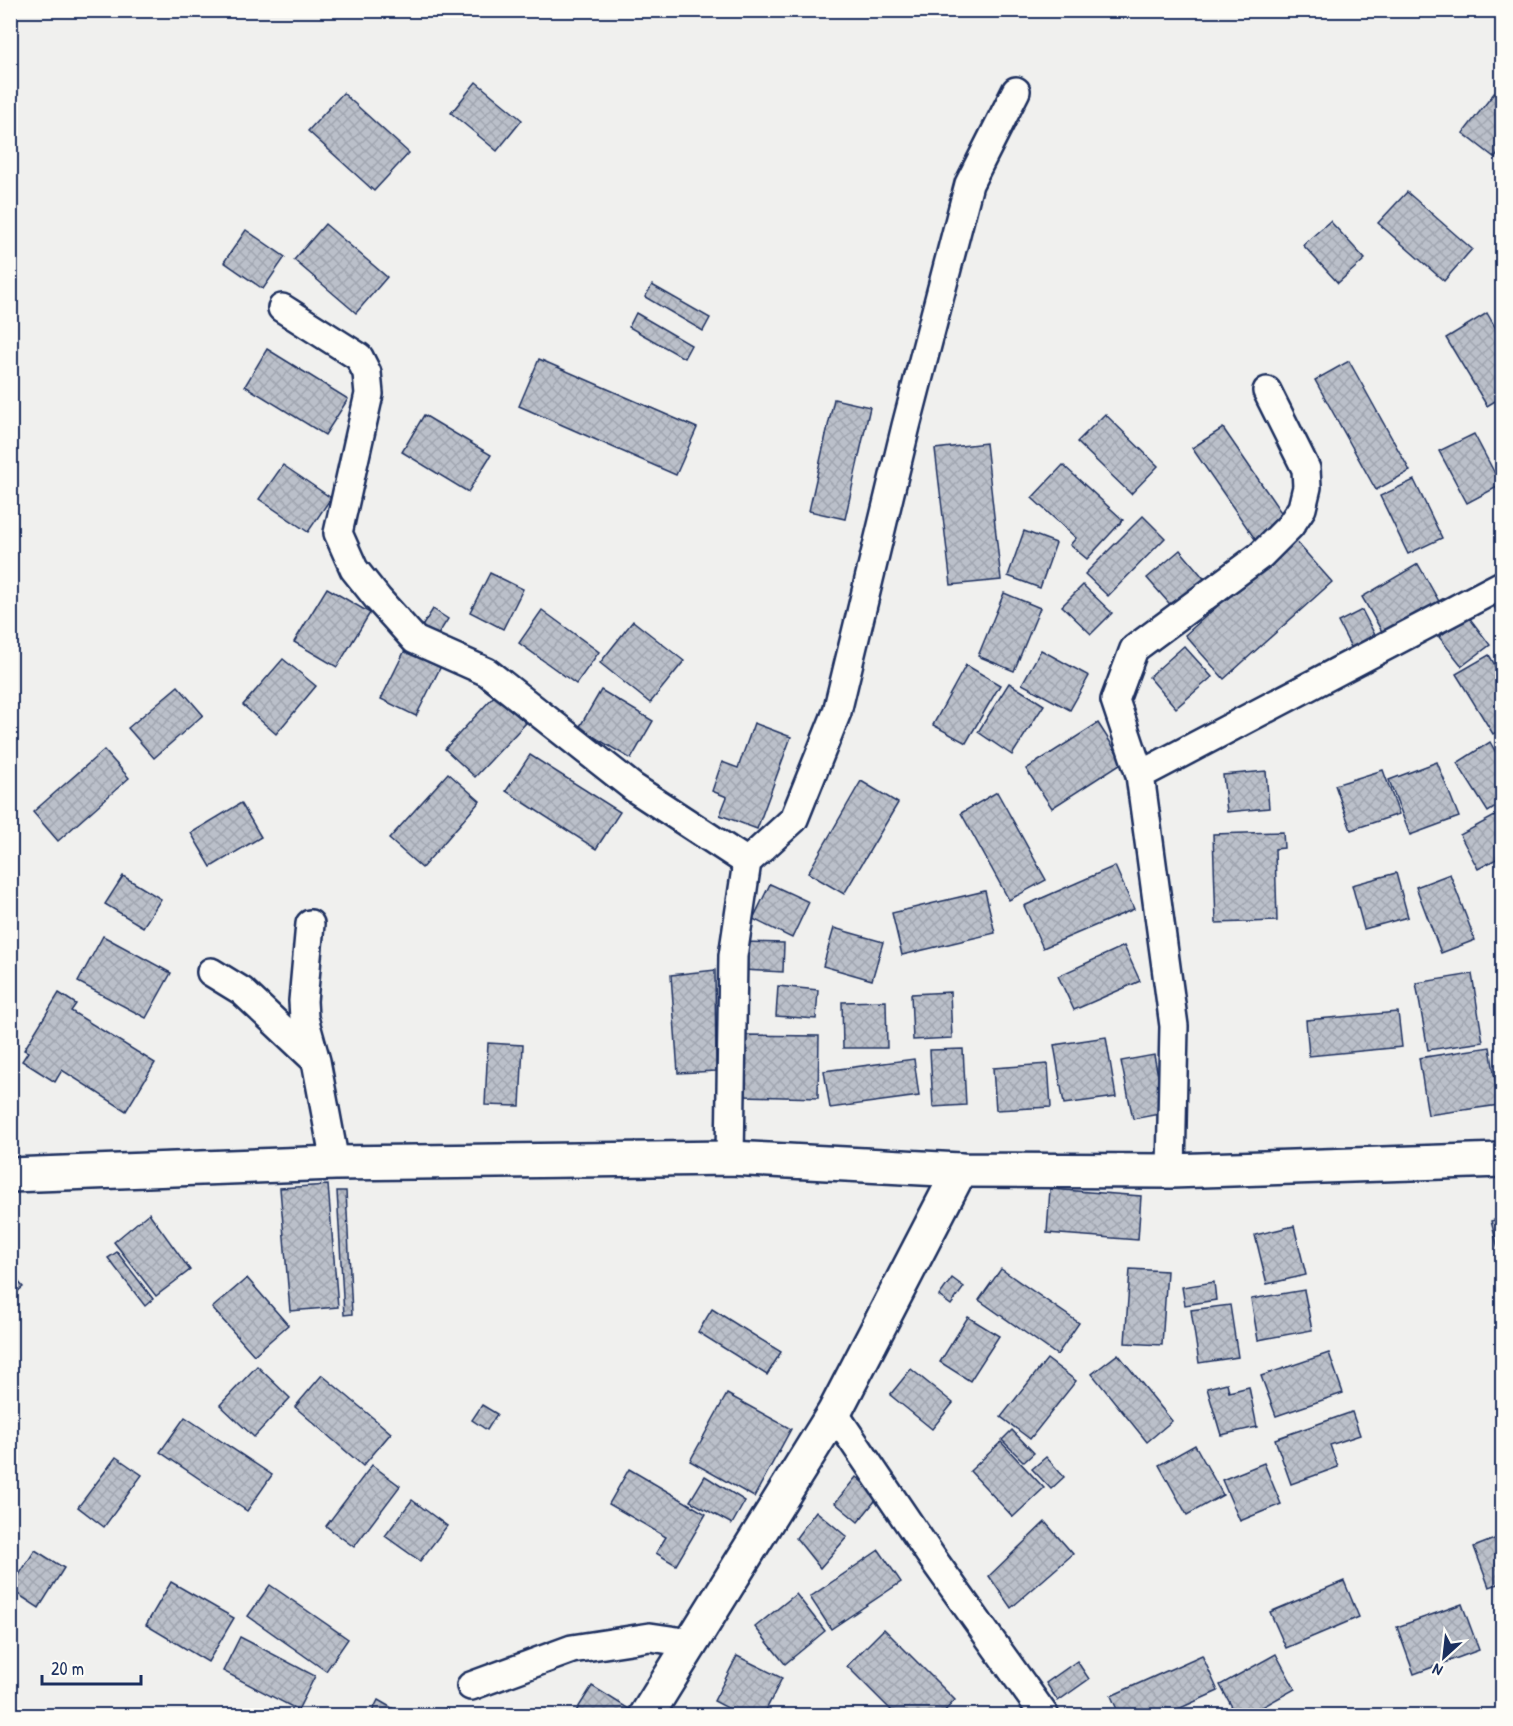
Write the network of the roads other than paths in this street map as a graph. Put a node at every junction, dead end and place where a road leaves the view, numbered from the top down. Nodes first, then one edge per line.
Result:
1 (1016, 92) dead end
2 (282, 308) dead end
3 (1267, 391) dead end
4 (1503, 585) edge
5 (1140, 774) junction
6 (747, 862) junction
7 (310, 924) dead end
8 (211, 972) dead end
9 (316, 1061) junction
10 (730, 1158) junction
11 (1503, 1160) edge
12 (335, 1162) junction
13 (960, 1170) junction
14 (1171, 1171) junction
15 (10, 1175) edge
16 (834, 1413) junction
17 (691, 1643) junction
18 (471, 1686) dead end
19 (646, 1716) edge
20 (1045, 1716) edge

1 - 6 street
2 - 6 street
3 - 5 street
4 - 5 street
5 - 14 street
6 - 10 street
7 - 9 street
8 - 9 street
9 - 12 street
10 - 12 street
10 - 13 street
11 - 14 street
12 - 15 street
13 - 14 street
13 - 16 street
16 - 17 street
16 - 20 street
17 - 18 street
17 - 19 street

